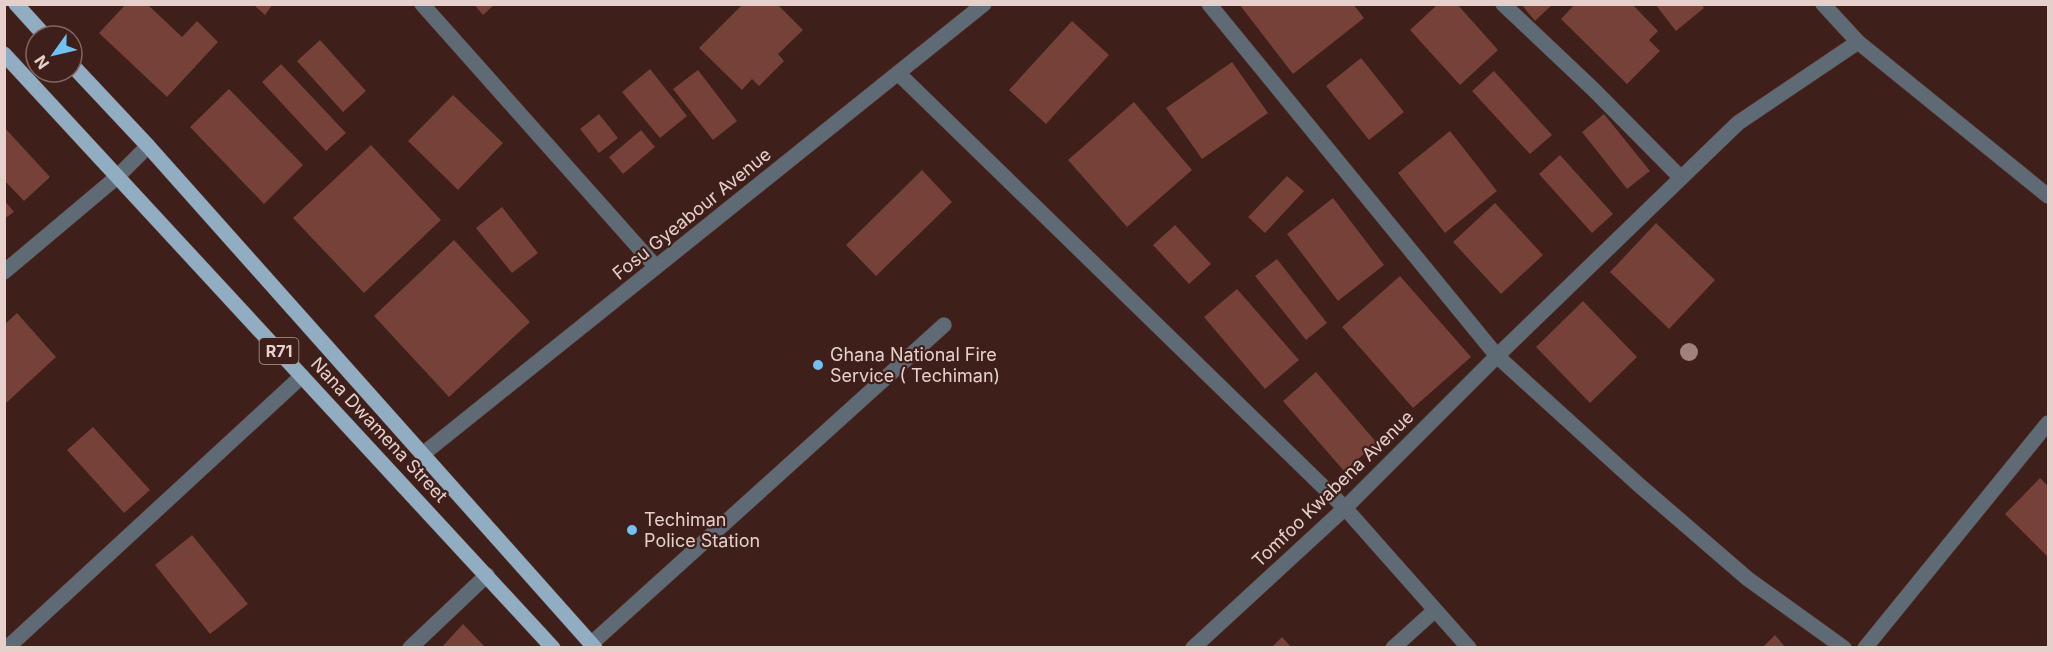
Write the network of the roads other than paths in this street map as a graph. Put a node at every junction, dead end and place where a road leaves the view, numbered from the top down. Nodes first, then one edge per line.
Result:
1 (16, 4) edge
2 (422, 4) edge
3 (984, 4) edge
4 (1209, 4) edge
5 (1503, 4) edge
6 (1822, 4) edge
7 (34, 24) edge
8 (1858, 42) junction
9 (4, 54) edge
10 (899, 74) junction
11 (84, 78) edge
12 (148, 146) junction
13 (117, 177) junction
14 (1681, 178) junction
15 (2049, 196) edge
16 (656, 267) junction
17 (4, 273) edge
18 (944, 325) dead end
19 (1497, 356) junction
20 (302, 376) junction
21 (2046, 433) edge
22 (423, 454) junction
23 (1345, 508) junction
24 (487, 575) junction
25 (1434, 611) junction
26 (594, 645) edge
27 (7, 648) edge
28 (410, 648) edge
29 (553, 648) edge
30 (1193, 648) edge
31 (1393, 648) edge
32 (1469, 648) edge
33 (1844, 648) edge
34 (1865, 648) edge

1 - 7 main road
2 - 16 street
3 - 10 street, Fosu Gyeabour Avenue
4 - 19 street
5 - 14 street
6 - 8 street
8 - 14 street, Tomfoo Kwabena Avenue
8 - 15 street
9 - 13 main road, Nana Dwamena Street / R71
10 - 16 street, Fosu Gyeabour Avenue
10 - 23 street
11 - 12 main road, Nana Dwamena Street / R71
12 - 13 street
12 - 22 main road, Nana Dwamena Street / R71
13 - 17 street
13 - 20 main road, Nana Dwamena Street / R71
14 - 19 street, Tomfoo Kwabena Avenue
16 - 22 street, Fosu Gyeabour Avenue
18 - 26 street
19 - 23 street, Tomfoo Kwabena Avenue
19 - 33 street
20 - 24 main road, Nana Dwamena Street / R71
20 - 27 street
21 - 34 street
22 - 26 main road, Nana Dwamena Street / R71
23 - 25 street
23 - 30 street, Tomfoo Kwabena Avenue
24 - 28 street
24 - 29 main road, Nana Dwamena Street / R71
25 - 31 street
25 - 32 street

